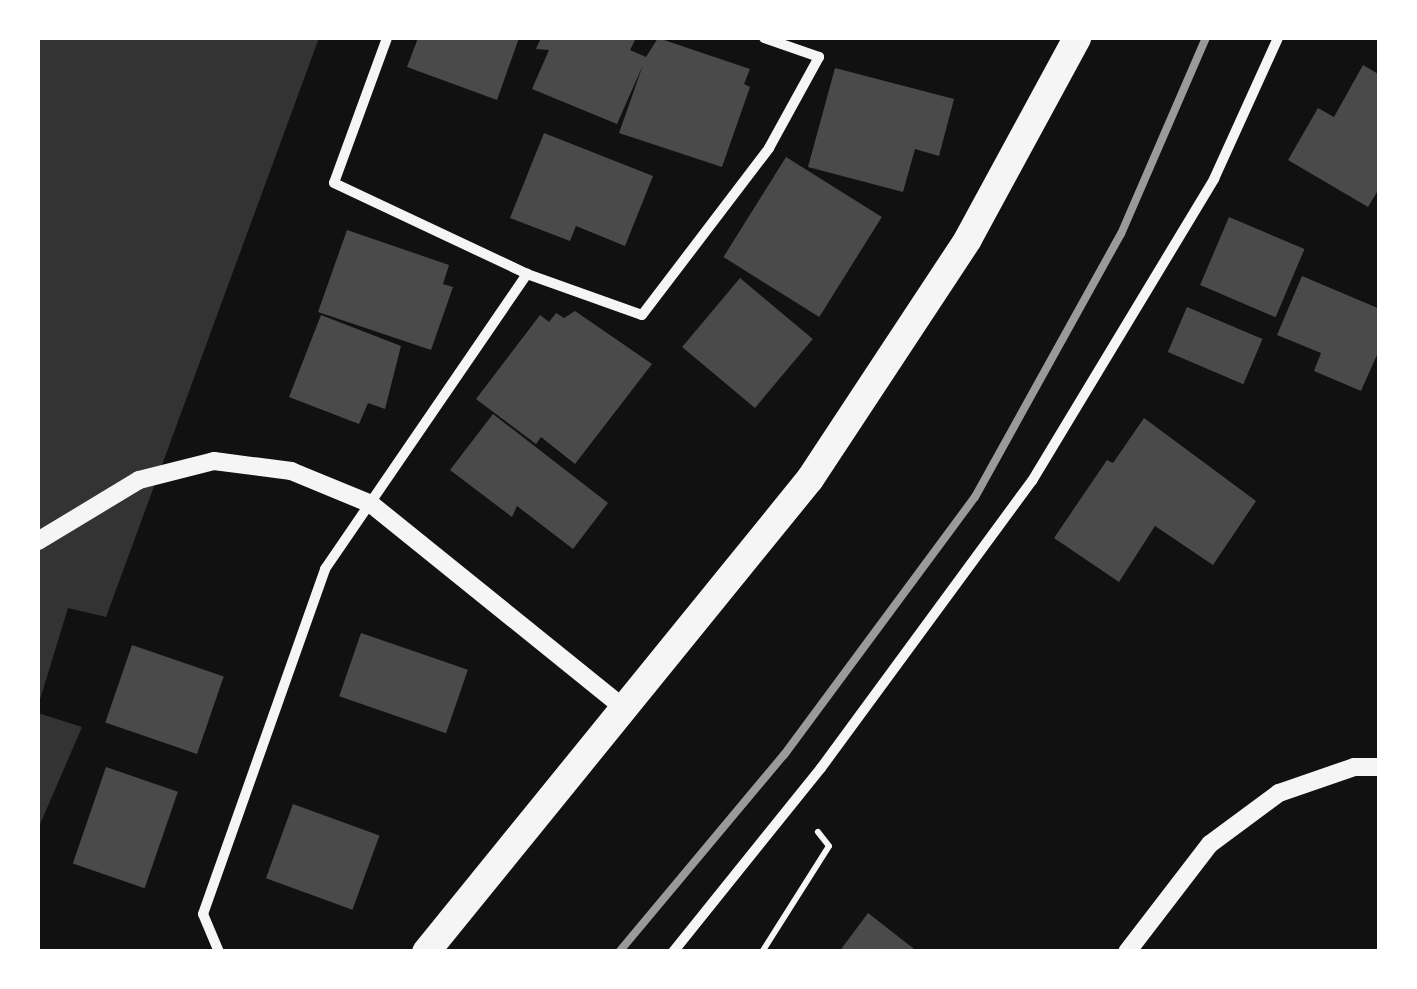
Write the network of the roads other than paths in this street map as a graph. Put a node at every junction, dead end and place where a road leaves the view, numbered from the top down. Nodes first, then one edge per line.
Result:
1 (387, 38) edge
2 (764, 38) edge
3 (1077, 38) edge
4 (1278, 38) edge
5 (527, 274) junction
6 (371, 504) junction
7 (38, 541) edge
8 (626, 710) junction
9 (1380, 767) edge
10 (219, 952) edge
11 (426, 952) edge
12 (673, 952) edge
13 (1126, 952) edge

1 - 5 street
2 - 5 street
3 - 8 highway
4 - 12 street
5 - 6 street
6 - 7 street
6 - 8 street
6 - 10 street
8 - 11 highway
9 - 13 street

